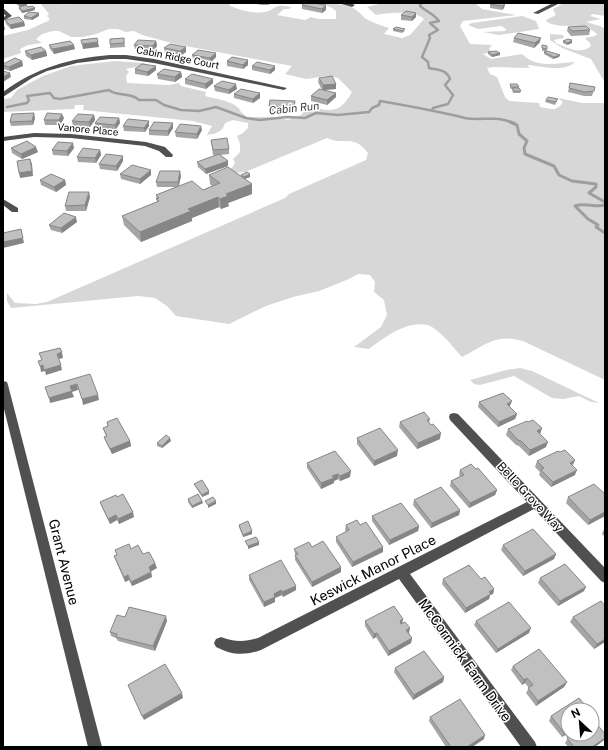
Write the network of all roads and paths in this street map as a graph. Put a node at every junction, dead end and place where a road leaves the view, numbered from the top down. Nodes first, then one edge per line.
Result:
1 (340, 3) edge
2 (557, 3) edge
3 (352, 5) dead end
4 (3, 10) edge
5 (536, 13) dead end
6 (3, 19) edge
7 (284, 88) dead end
8 (3, 95) edge
9 (3, 139) edge
10 (169, 155) dead end
11 (3, 201) edge
12 (15, 210) dead end
13 (3, 385) edge
14 (454, 417) dead end
15 (535, 503) junction
16 (401, 572) junction
17 (605, 577) edge
18 (221, 643) dead end
19 (95, 747) edge
20 (530, 747) edge

1 - 3 street
2 - 5 street
4 - 6 street
7 - 8 street, Cabin Ridge Court
9 - 10 street, Vanore Place
11 - 12 street
13 - 19 street, Grant Avenue
14 - 15 street, Belle Grove Way
15 - 16 street, Keswick Manor Place
15 - 17 street, Belle Grove Way
16 - 18 street, Keswick Manor Place
16 - 20 street, McCormick Farm Drive

